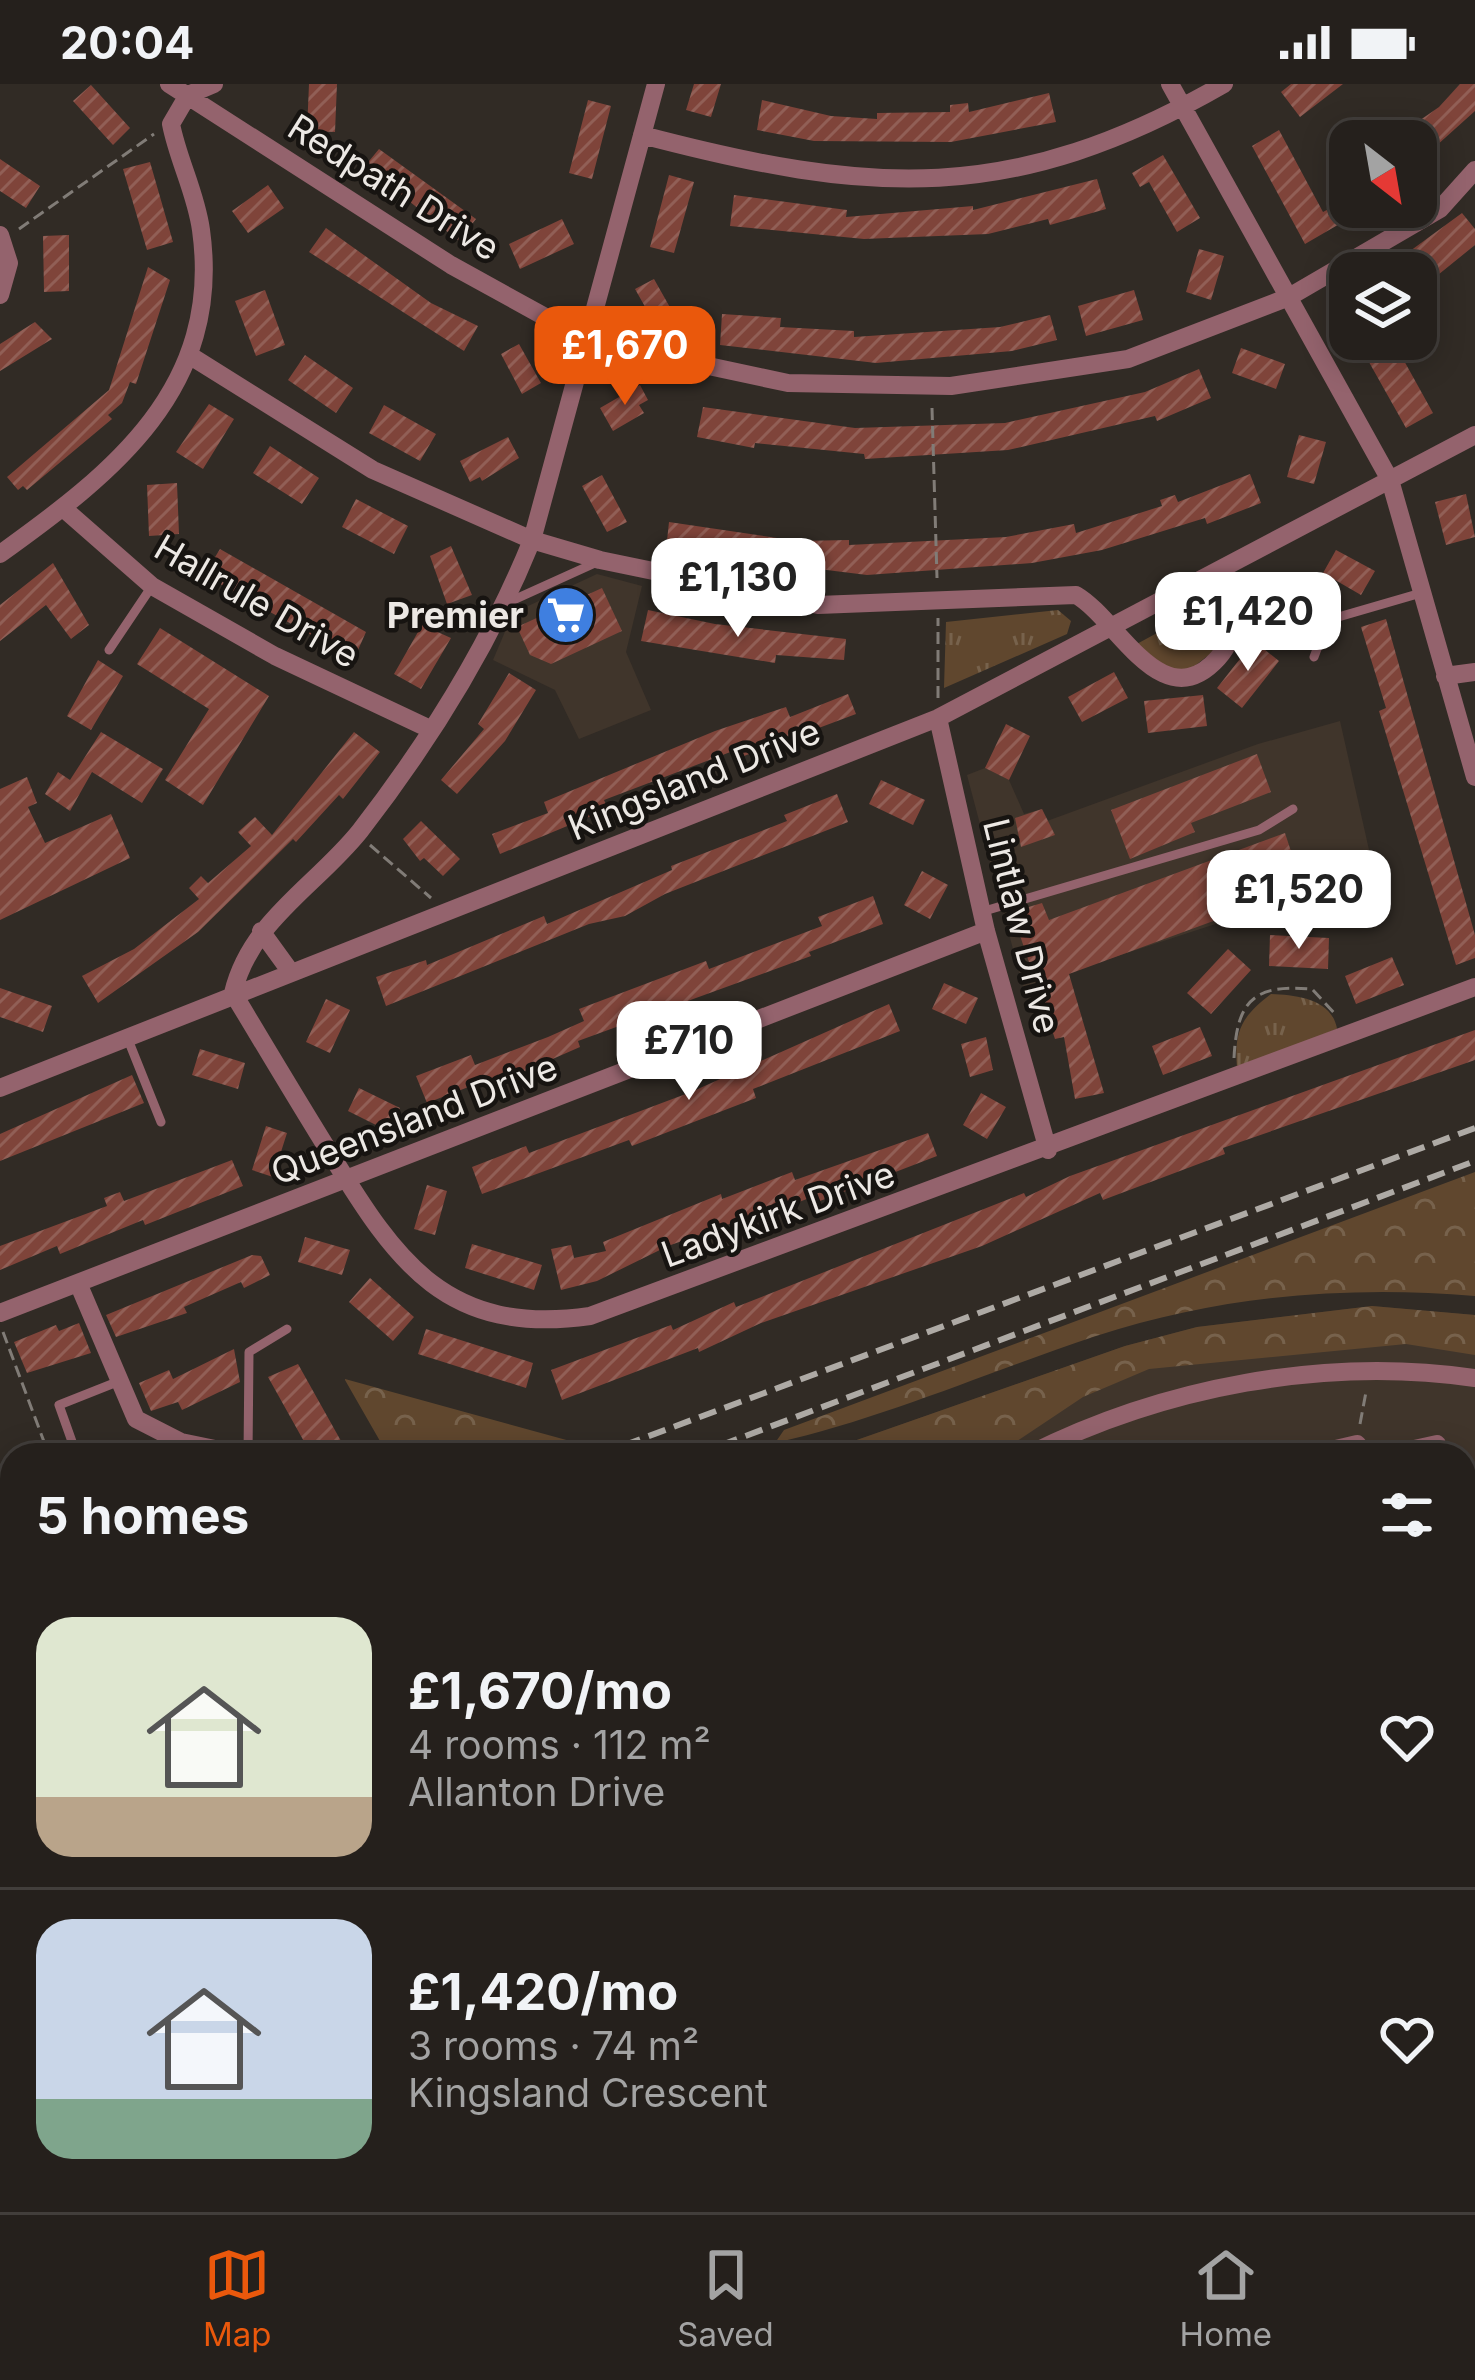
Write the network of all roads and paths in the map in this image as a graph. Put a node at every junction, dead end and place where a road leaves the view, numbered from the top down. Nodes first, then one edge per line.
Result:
1 (170, 84) edge
2 (214, 84) edge
3 (656, 84) edge
4 (1170, 84) edge
5 (1224, 84) edge
6 (188, 95) junction
7 (1183, 108) junction
8 (171, 124) junction
9 (642, 134) junction
10 (1475, 170) edge
11 (2, 238) edge
12 (0, 295) edge
13 (1288, 297) junction
14 (587, 340) junction
15 (190, 355) junction
16 (930, 386) junction
17 (1473, 439) edge
18 (1390, 480) junction
19 (63, 508) junction
20 (532, 540) junction
21 (0, 554) edge
22 (600, 560) junction
23 (1221, 569) junction
24 (152, 586) junction
25 (1421, 593) junction
26 (507, 603) junction
27 (938, 604) junction
28 (1114, 628) junction
29 (109, 650) dead end
30 (1314, 657) dead end
31 (1475, 672) edge
32 (1445, 676) junction
33 (938, 718) junction
34 (432, 730) junction
35 (1475, 777) edge
36 (1293, 808) dead end
37 (358, 834) junction
38 (446, 910) junction
39 (984, 921) junction
40 (261, 931) junction
41 (290, 971) junction
42 (1475, 987) edge
43 (232, 993) junction
44 (1347, 1036) junction
45 (127, 1037) junction
46 (1238, 1077) junction
47 (0, 1088) edge
48 (161, 1122) dead end
49 (1048, 1150) junction
50 (347, 1181) junction
51 (78, 1283) junction
52 (0, 1313) edge
53 (0, 1325) edge
54 (287, 1329) dead end
55 (1369, 1372) junction
56 (1475, 1378) edge
57 (117, 1382) junction
58 (44, 1443) edge
59 (72, 1443) edge
60 (186, 1443) edge
61 (246, 1443) edge
62 (1052, 1443) edge
63 (1362, 1443) edge

1 - 6 street, Redpath Drive
2 - 6 street
3 - 9 street
4 - 7 street
5 - 7 street
6 - 8 street
6 - 14 street, Redpath Drive
7 - 9 street
7 - 13 street
8 - 11 path
8 - 15 street
9 - 14 street
10 - 13 street, Redpath Drive
11 - 12 street
13 - 16 street, Redpath Drive
13 - 18 street
14 - 16 street, Redpath Drive
14 - 20 street
15 - 19 street
15 - 20 street
16 - 27 path
17 - 18 street, Kingsland Drive
18 - 23 street, Kingsland Drive
18 - 25 street
19 - 21 street
19 - 24 street, Hallrule Drive
20 - 22 street
20 - 26 street
22 - 26 lane
22 - 27 street
23 - 28 street, Kingsland Drive
23 - 28 street
24 - 29 lane
24 - 34 street, Hallrule Drive
25 - 30 lane
25 - 32 street
26 - 34 street
27 - 28 street
27 - 33 path
28 - 33 street, Kingsland Drive
31 - 32 street
32 - 35 street
33 - 38 street, Kingsland Drive
33 - 39 street, Lintlaw Drive
34 - 37 street
36 - 39 lane
37 - 38 path
37 - 40 street
38 - 41 street, Kingsland Drive
39 - 49 street, Lintlaw Drive
39 - 50 street, Queensland Drive
40 - 41 street
40 - 43 street
41 - 43 street, Kingsland Drive
42 - 44 street, Ladykirk Drive
43 - 45 street, Kingsland Drive
43 - 50 street, Ladykirk Drive
44 - 46 street, Ladykirk Drive
44 - 46 path
45 - 47 street, Kingsland Drive
45 - 48 lane
46 - 49 street, Ladykirk Drive
49 - 50 street, Ladykirk Drive
50 - 51 street, Queensland Drive
51 - 52 street, Queensland Drive
51 - 57 street
53 - 58 path
54 - 61 lane
55 - 56 street
55 - 62 street
55 - 63 path
57 - 59 lane
57 - 60 street

